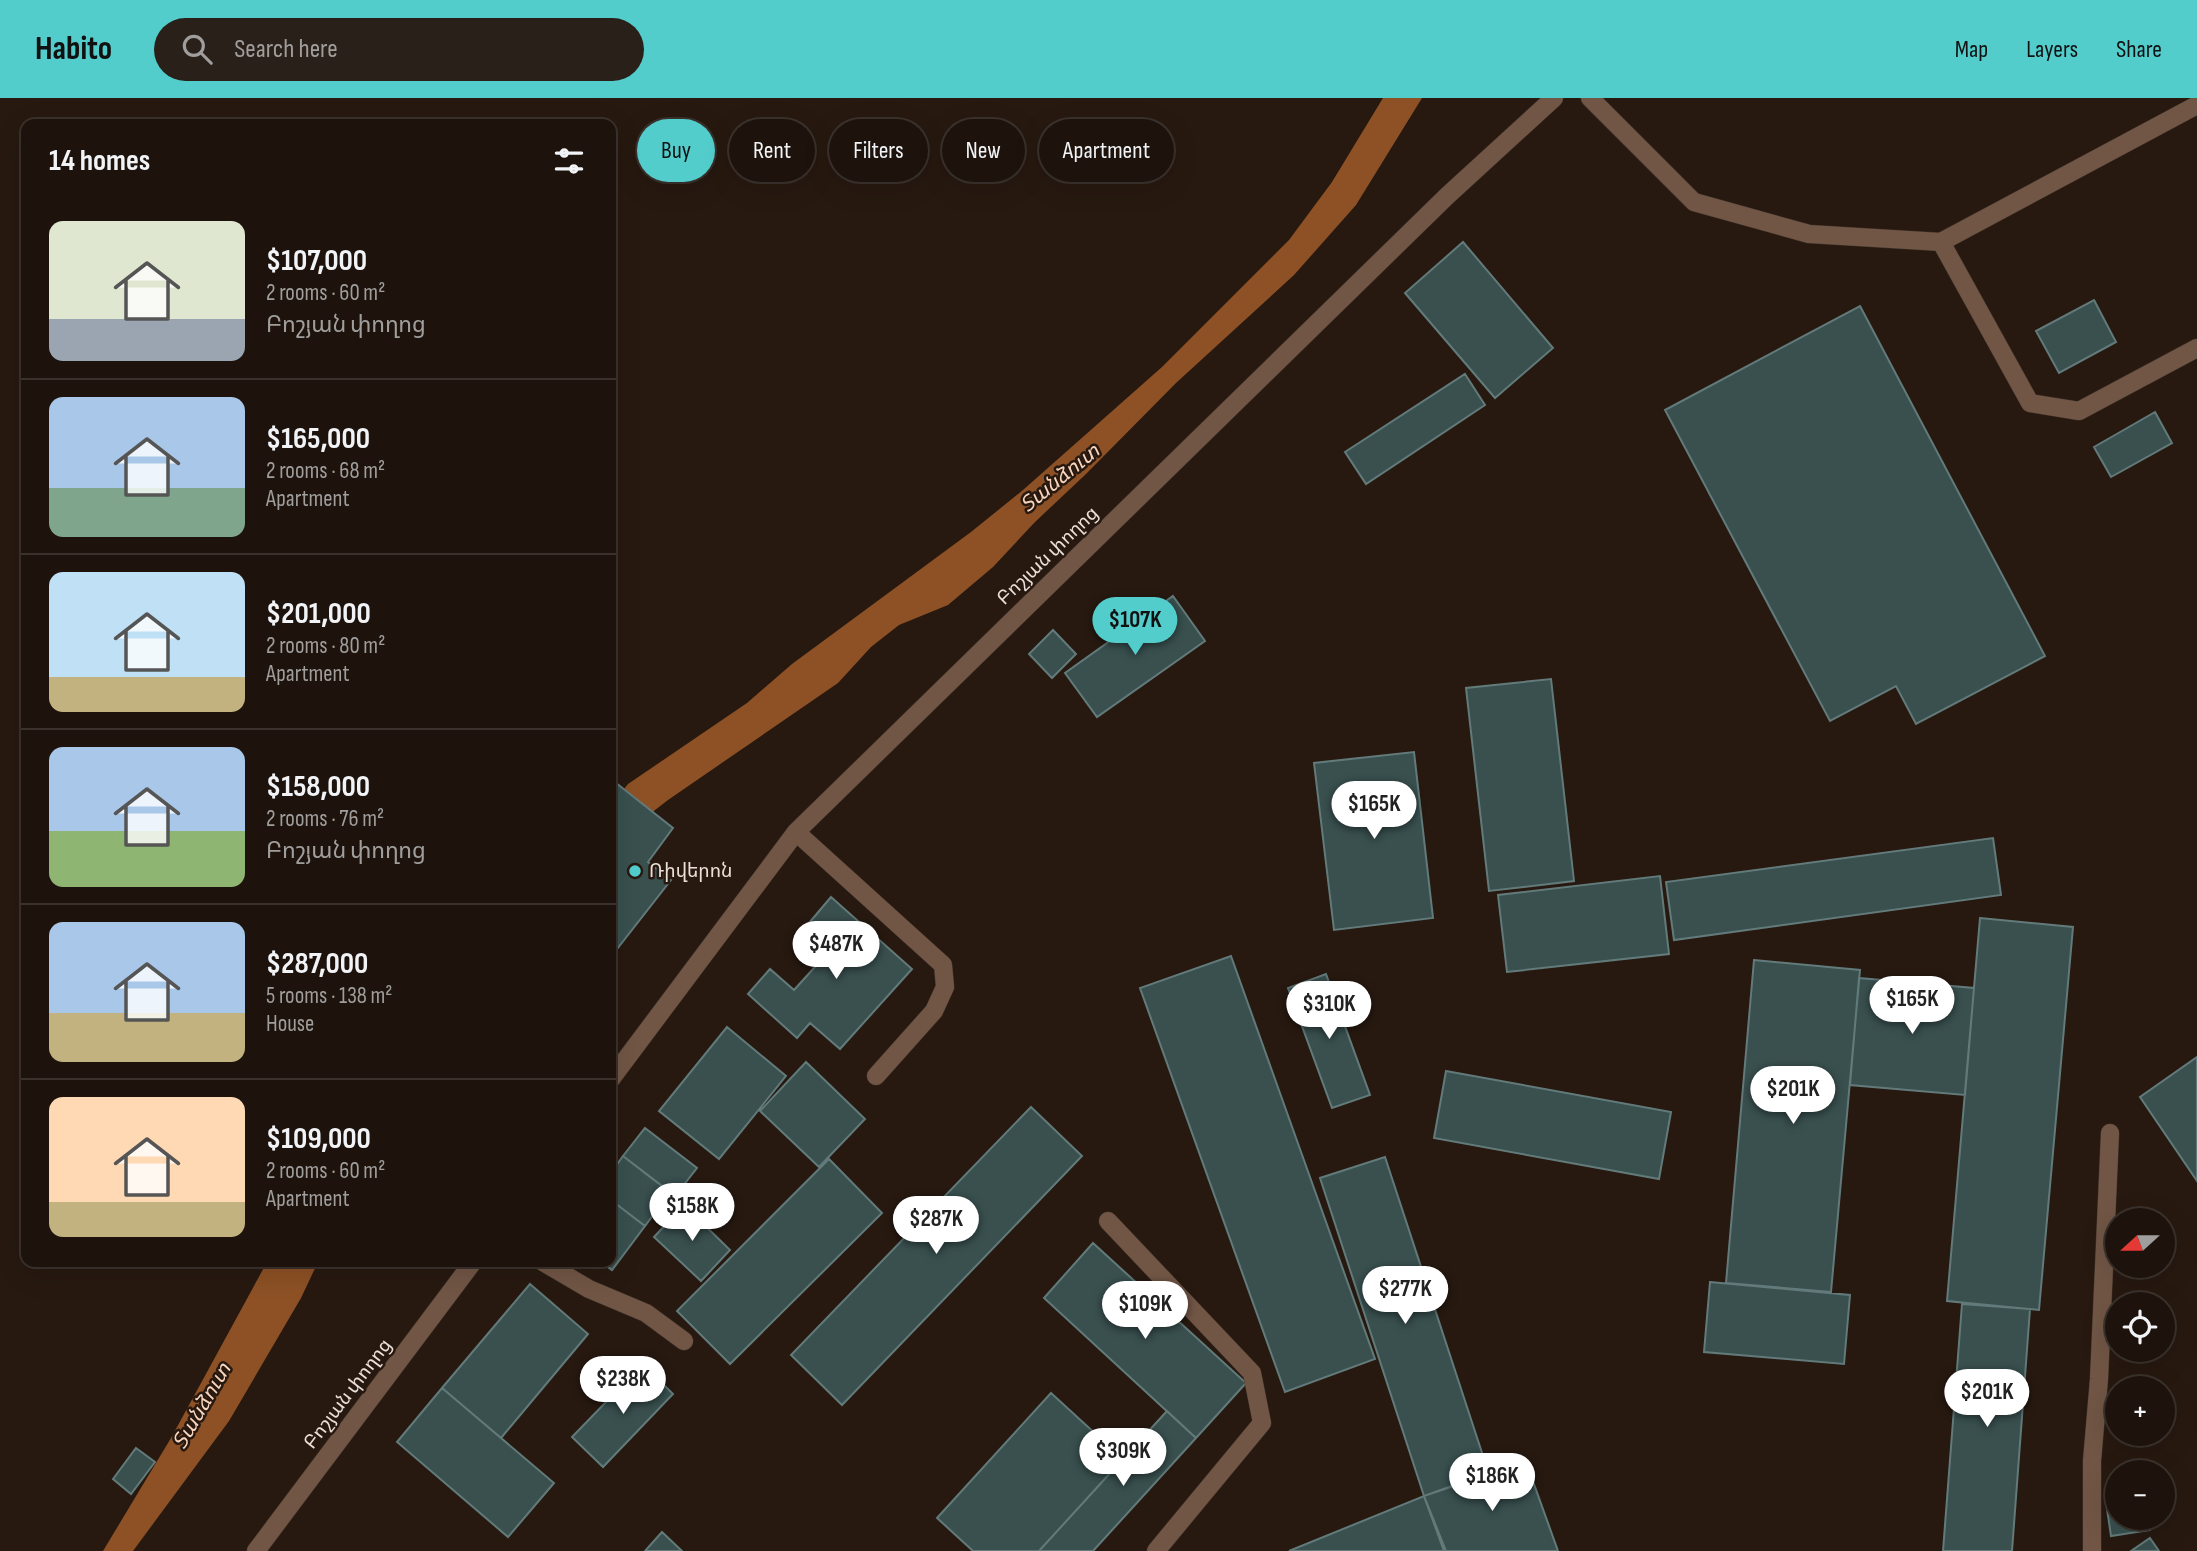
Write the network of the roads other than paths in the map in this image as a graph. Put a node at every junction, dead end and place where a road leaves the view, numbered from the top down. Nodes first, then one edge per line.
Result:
1 (1554, 98) edge
2 (1590, 98) edge
3 (2197, 105) edge
4 (1941, 242) junction
5 (2197, 348) edge
6 (796, 832) junction
7 (616, 1072) edge
8 (876, 1076) dead end
9 (2109, 1133) dead end
10 (1108, 1221) dead end
11 (469, 1267) edge
12 (552, 1267) edge
13 (684, 1341) dead end
14 (256, 1551) edge
15 (1156, 1551) edge
16 (2092, 1551) edge

1 - 6 street, Բոշյան փողոց
2 - 4 street
3 - 4 street
4 - 5 street
6 - 7 street, Բոշյան փողոց
6 - 8 street
9 - 16 street
10 - 15 street
11 - 14 street, Բոշյան փողոց
12 - 13 street

